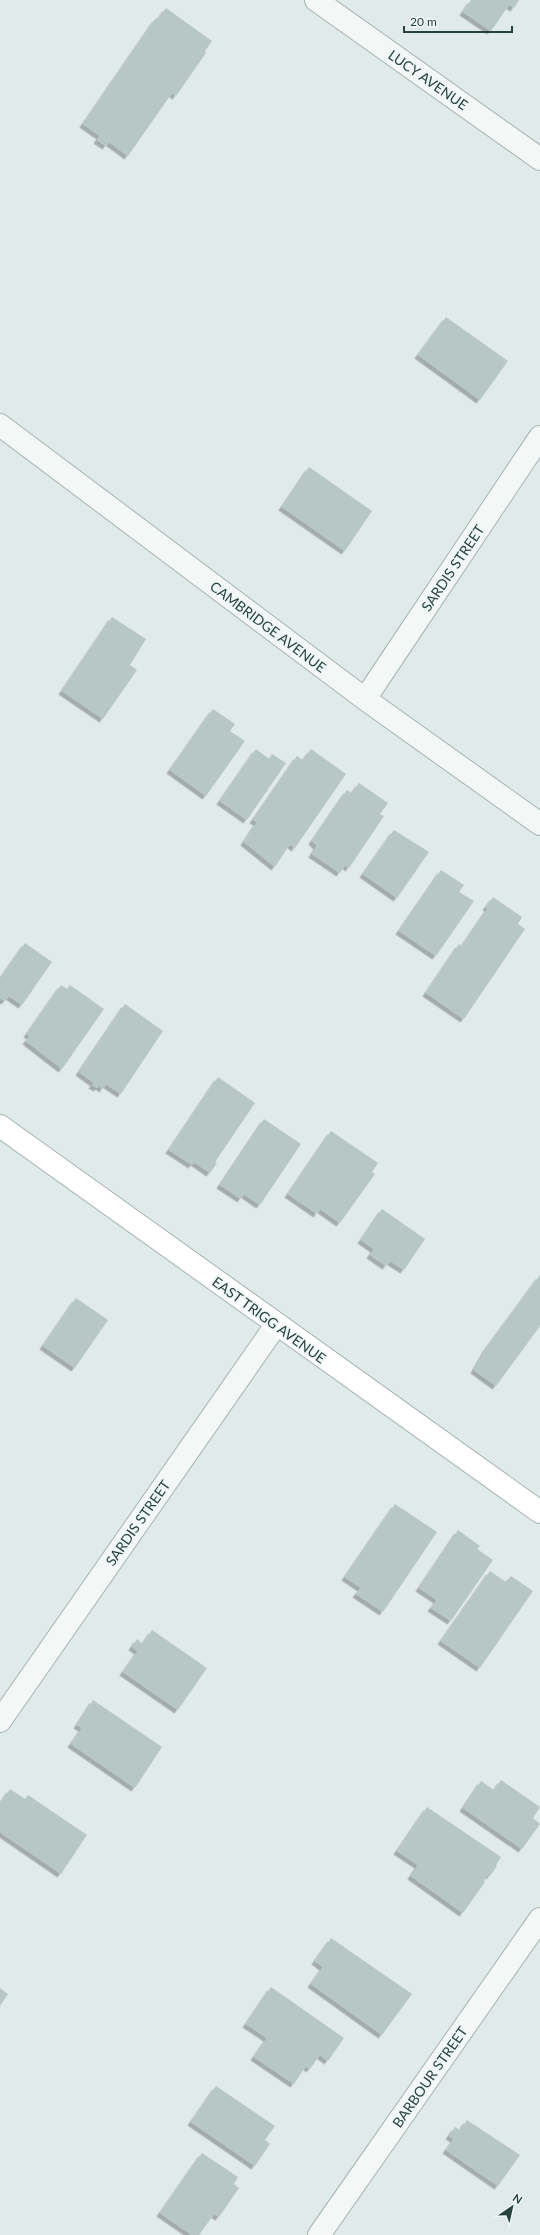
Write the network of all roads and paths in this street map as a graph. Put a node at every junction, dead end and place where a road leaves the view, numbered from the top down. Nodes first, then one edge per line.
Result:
1 (316, 0) edge
2 (540, 159) edge
3 (0, 425) edge
4 (540, 437) edge
5 (365, 699) junction
6 (540, 824) edge
7 (0, 1126) edge
8 (276, 1325) junction
9 (540, 1512) edge
10 (0, 1721) edge
11 (540, 1919) edge
12 (319, 2235) edge

1 - 2 street, LUCY AVENUE
3 - 5 street, CAMBRIDGE AVENUE
4 - 5 street, SARDIS STREET
5 - 6 street, CAMBRIDGE AVENUE
7 - 8 street, EAST TRIGG AVENUE
8 - 9 street, EAST TRIGG AVENUE
8 - 10 street, SARDIS STREET
11 - 12 street, BARBOUR STREET

